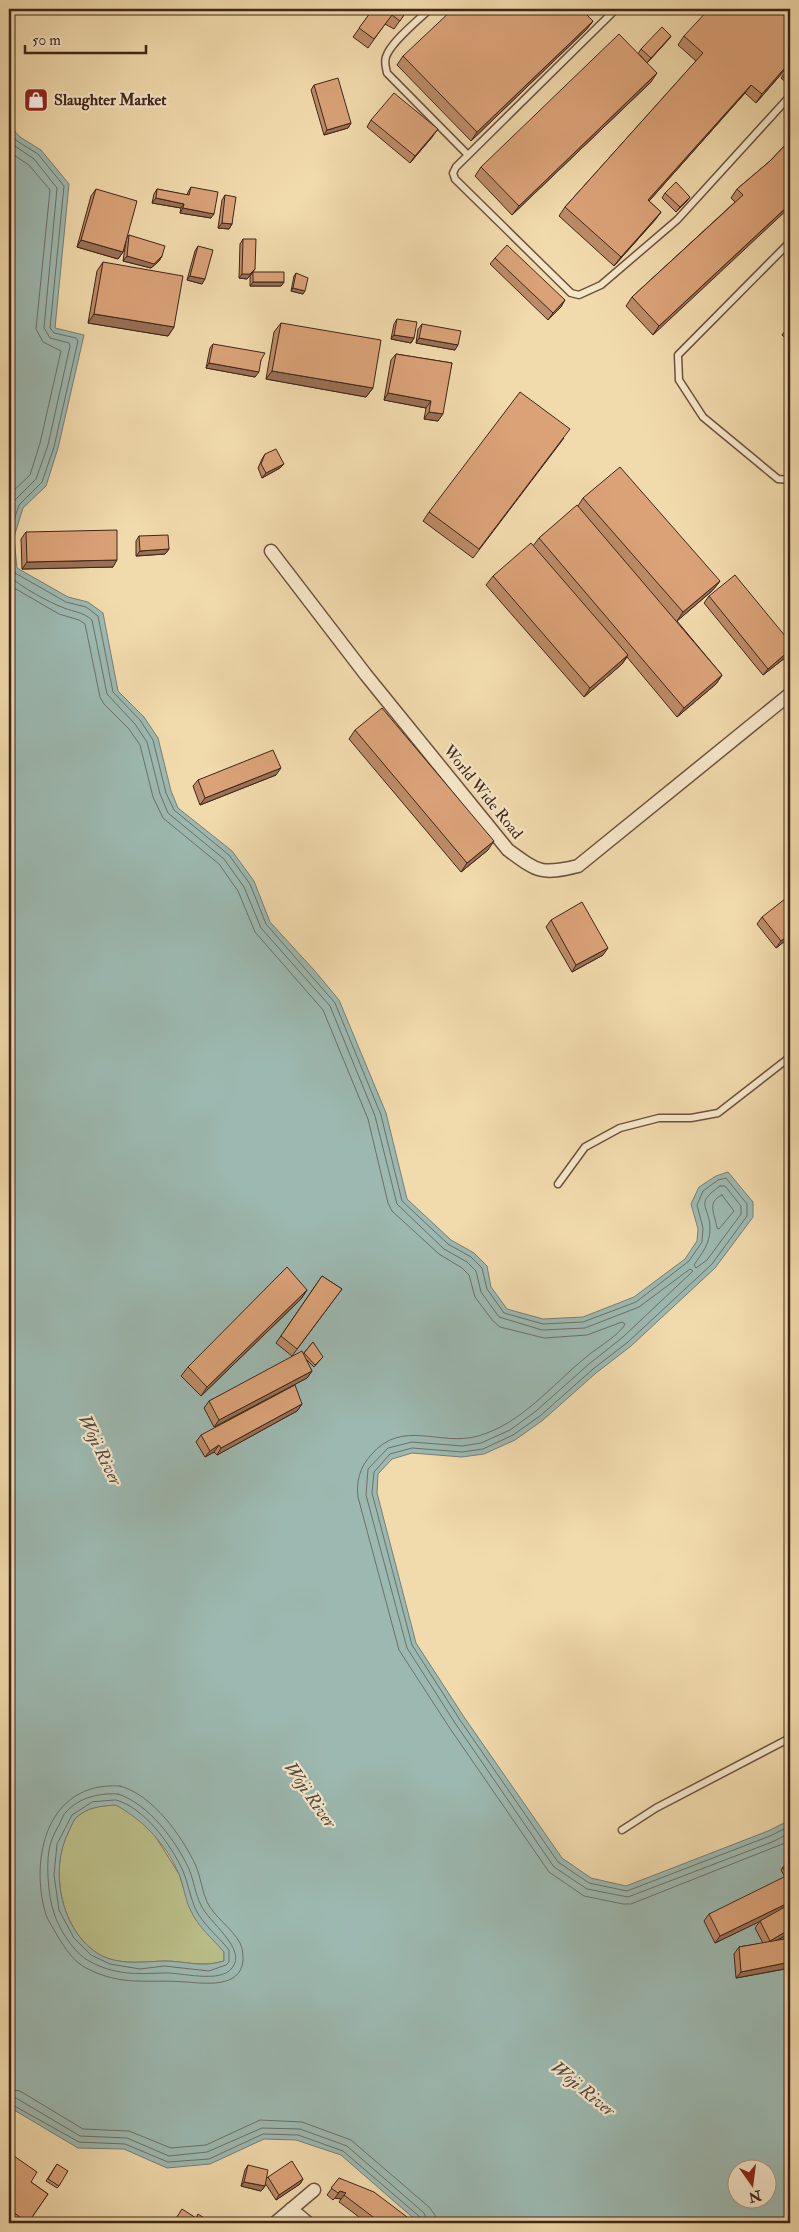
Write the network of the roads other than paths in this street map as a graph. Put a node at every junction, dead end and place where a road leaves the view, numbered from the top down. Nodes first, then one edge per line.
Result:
1 (430, 9) edge
2 (616, 9) edge
3 (790, 96) edge
4 (468, 155) junction
5 (790, 242) edge
6 (790, 480) edge
7 (271, 551) dead end
8 (790, 694) edge
9 (790, 1057) edge
10 (558, 1184) dead end
11 (790, 1738) edge
12 (622, 1830) dead end
13 (314, 2190) dead end
14 (291, 2209) junction
15 (274, 2223) edge
16 (308, 2223) edge

1 - 4 lane
2 - 4 lane
3 - 4 lane
5 - 6 lane
7 - 8 street, World Wide Road
9 - 10 lane
11 - 12 lane
13 - 14 street
14 - 15 street
14 - 16 street

